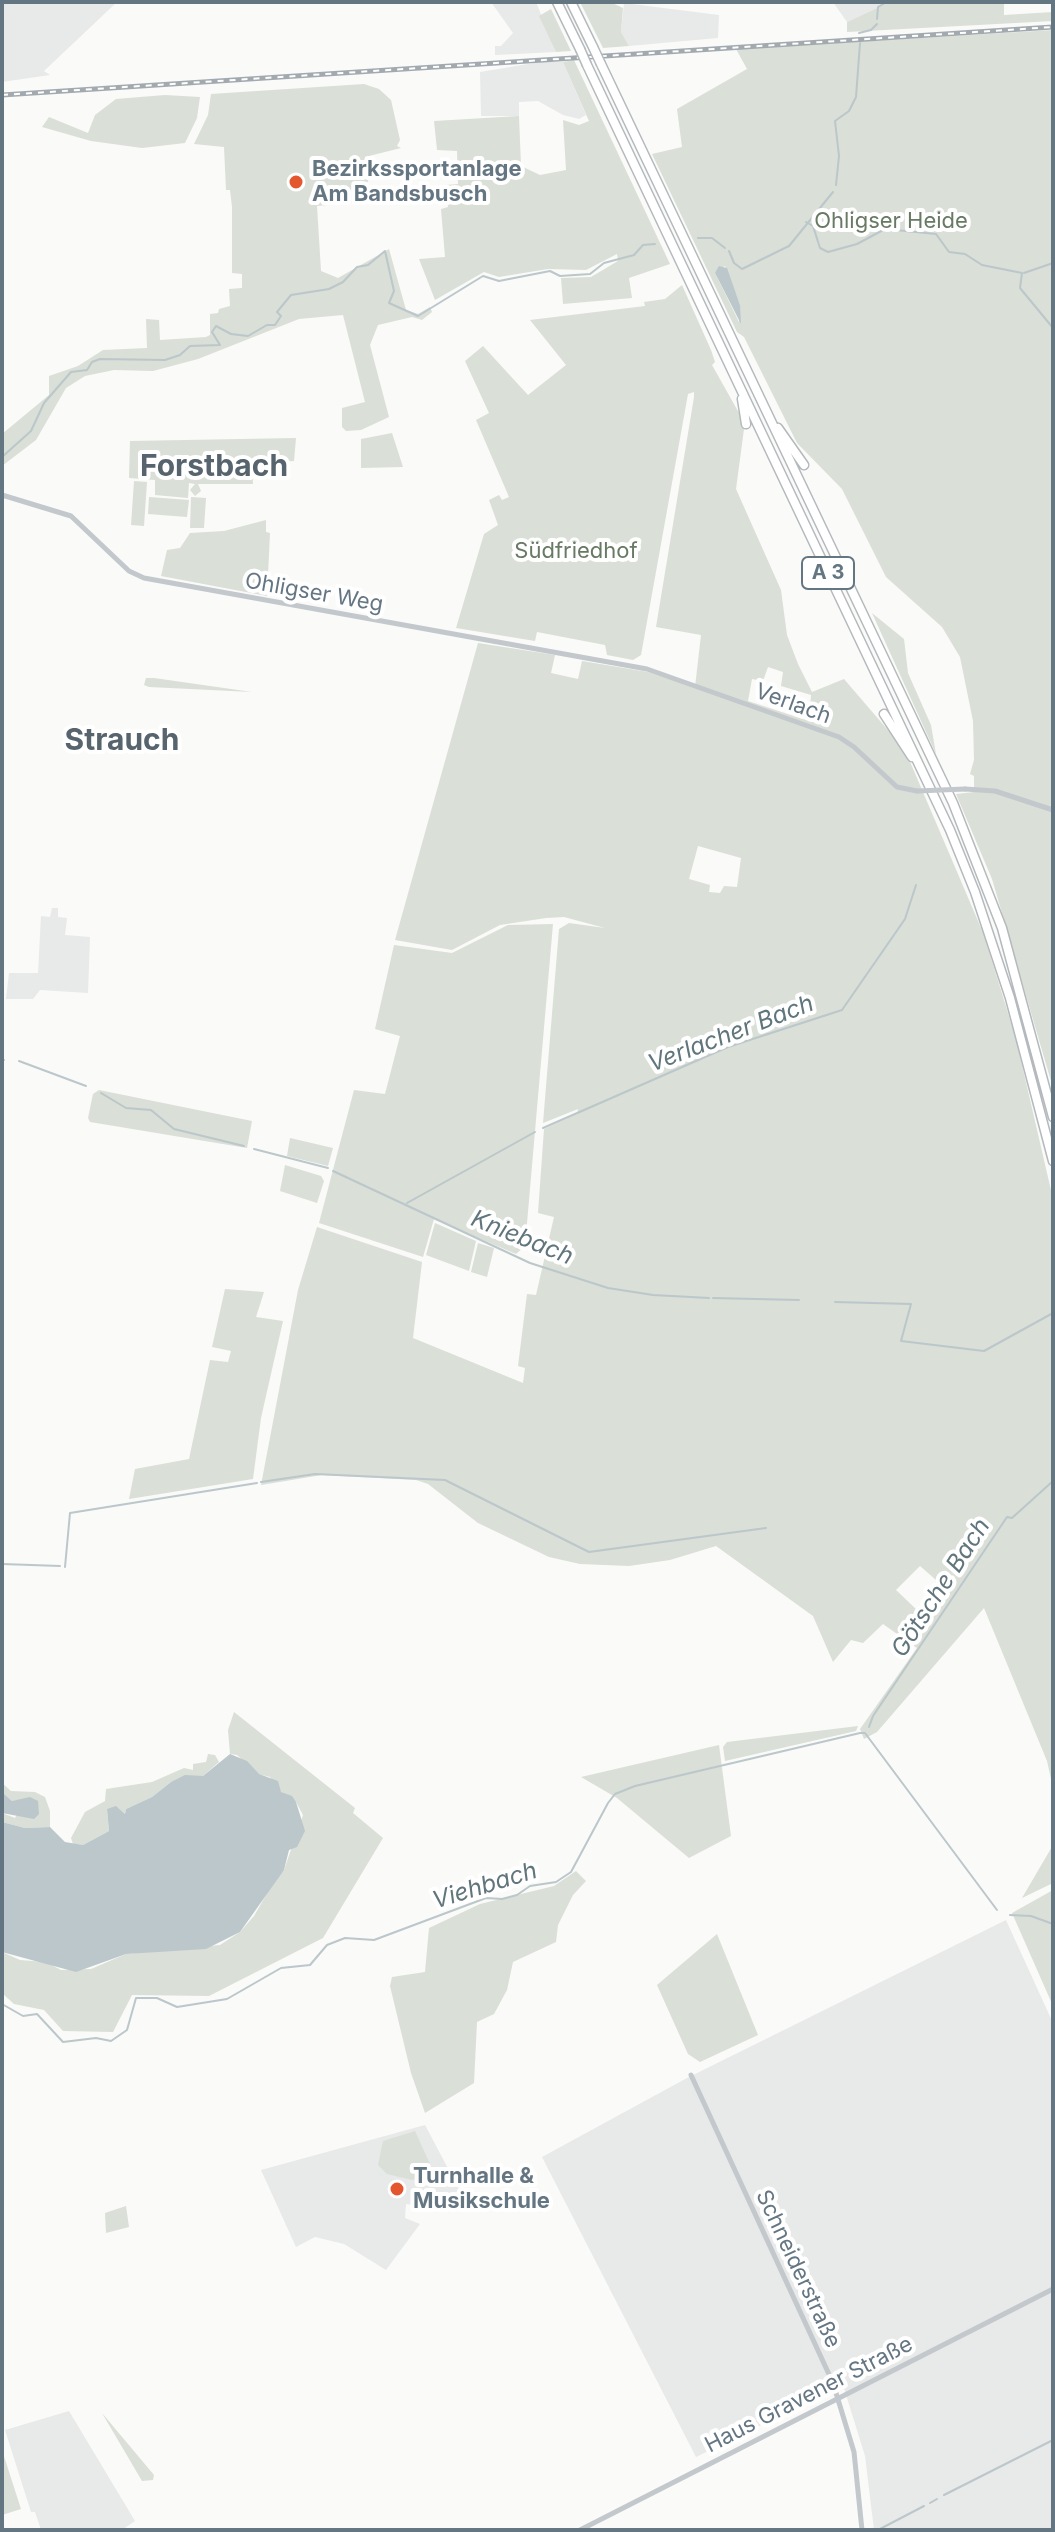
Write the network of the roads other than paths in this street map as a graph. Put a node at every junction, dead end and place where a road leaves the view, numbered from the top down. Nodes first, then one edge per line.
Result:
1 (571, 2) edge
2 (558, 4) edge
3 (729, 364) junction
4 (764, 408) junction
5 (746, 424) dead end
6 (804, 465) dead end
7 (2, 495) edge
8 (645, 668) joint
9 (884, 714) dead end
10 (944, 771) dead end
11 (929, 782) junction
12 (953, 803) junction
13 (1053, 810) edge
14 (1053, 1117) edge
15 (1053, 1161) edge
16 (691, 2075) dead end
17 (1053, 2289) edge
18 (839, 2399) junction
19 (580, 2530) edge
20 (862, 2530) edge

1 - 4 highway, A 3, bridge
2 - 3 highway, A 3, bridge
3 - 5 highway
3 - 11 highway, A 3
4 - 6 highway
4 - 12 highway, A 3
7 - 8 street, Ohligser Weg
8 - 13 street, Verlach, bridge
9 - 11 highway
10 - 12 highway
11 - 15 highway, A 3
12 - 14 highway, A 3
16 - 18 street, Schneiderstraße
17 - 18 street, Haus Gravener Straße
18 - 19 street, Haus Gravener Straße
18 - 20 street, Schneiderstraße

